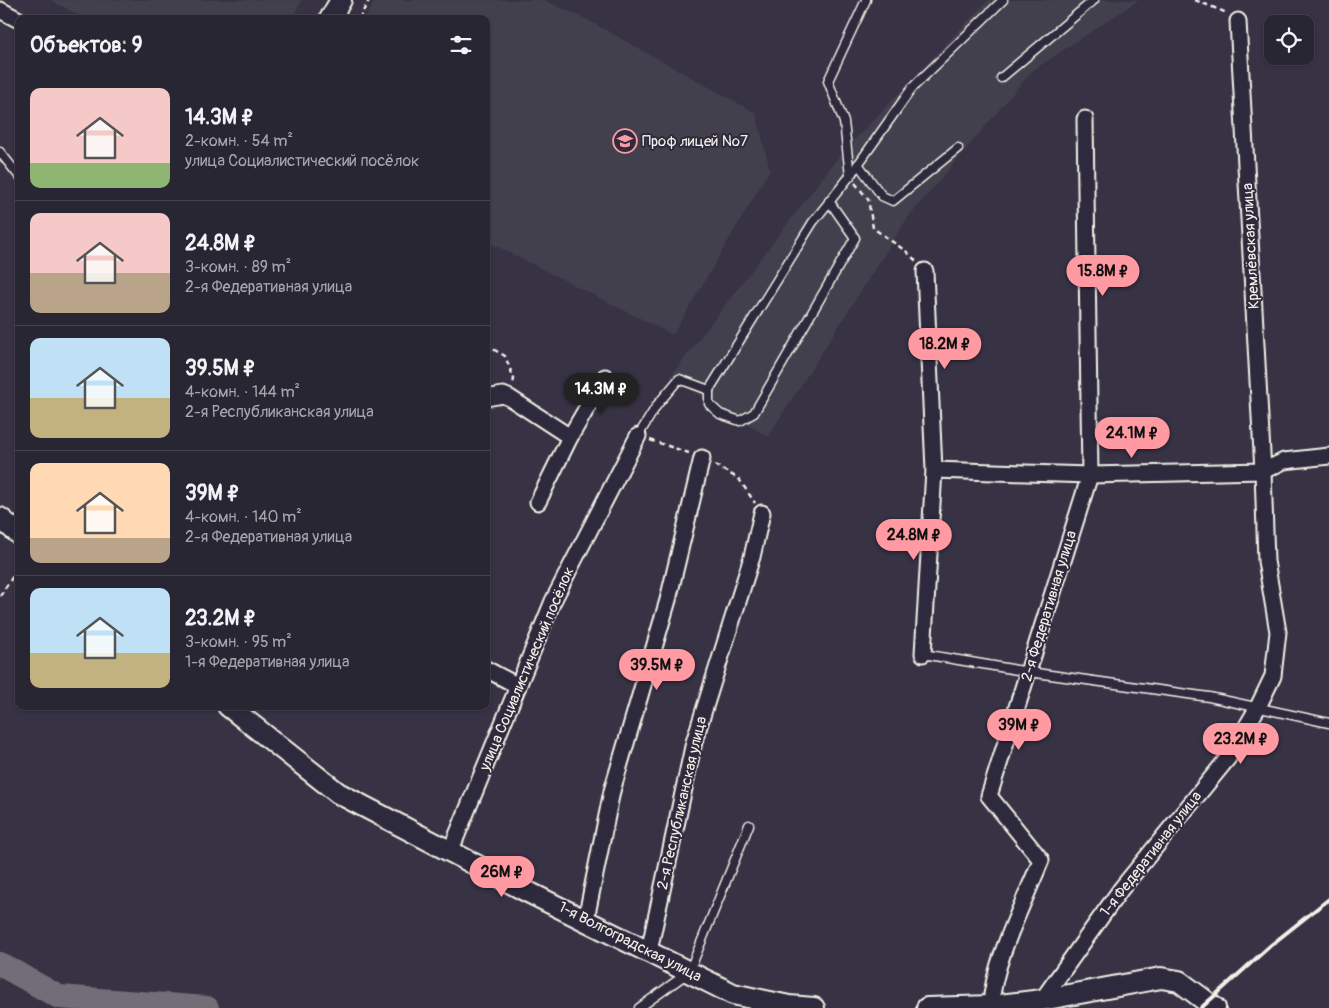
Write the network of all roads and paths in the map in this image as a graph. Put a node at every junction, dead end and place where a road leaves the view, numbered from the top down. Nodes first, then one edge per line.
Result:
1 (341, 0) edge
2 (369, 0) edge
3 (866, 0) edge
4 (1003, 0) edge
5 (1094, 0) edge
6 (1195, 0) edge
7 (0, 10) edge
8 (332, 15) edge
9 (361, 15) edge
10 (15, 18) edge
11 (1238, 21) joint
12 (1001, 78) dead end
13 (1085, 119) dead end
14 (958, 148) dead end
15 (0, 152) edge
16 (858, 164) junction
17 (15, 171) edge
18 (850, 176) junction
19 (829, 201) junction
20 (926, 271) joint
21 (490, 347) edge
22 (606, 377) dead end
23 (709, 390) junction
24 (490, 397) edge
25 (510, 398) junction
26 (638, 436) joint
27 (570, 438) junction
28 (1329, 456) edge
29 (702, 458) dead end
30 (934, 470) junction
31 (1263, 471) junction
32 (1090, 475) junction
33 (538, 502) dead end
34 (762, 513) dead end
35 (0, 518) edge
36 (15, 531) edge
37 (15, 573) edge
38 (0, 596) edge
39 (923, 654) joint
40 (490, 671) edge
41 (1028, 672) junction
42 (518, 686) junction
43 (1258, 707) junction
44 (235, 710) edge
45 (1329, 722) edge
46 (749, 825) dead end
47 (450, 852) junction
48 (586, 920) junction
49 (648, 951) junction
50 (689, 972) junction
51 (1042, 1000) junction
52 (1211, 1005) edge
53 (991, 1007) edge
54 (640, 1008) edge
55 (814, 1008) edge
56 (927, 1008) edge

1 - 8 street
2 - 9 path
3 - 18 lane
4 - 16 lane
5 - 12 lane
6 - 11 path
7 - 10 street
11 - 31 street, Кремлёвская улица
13 - 32 street, 2-я Федеративная улица
14 - 16 lane
15 - 17 lane
16 - 18 lane
18 - 19 lane
18 - 20 path
19 - 23 lane
19 - 23 lane
20 - 30 street
21 - 25 path
22 - 27 street
23 - 26 lane
24 - 25 street
25 - 27 street
26 - 42 street, улица Социалистический посёлок
27 - 33 street
28 - 31 street
29 - 48 street
30 - 32 street
30 - 39 street
31 - 32 street
31 - 43 street, 1-я Федеративная улица
32 - 41 street, 2-я Федеративная улица
34 - 49 street, 2-я Республиканская улица
35 - 36 street
37 - 38 path
39 - 41 lane
40 - 42 street
41 - 43 lane
41 - 53 street, 2-я Федеративная улица
42 - 47 street, улица Социалистический посёлок
43 - 45 lane
43 - 51 street, 1-я Федеративная улица
44 - 47 street, 1-я Волгоградская улица
46 - 50 lane
47 - 48 street, 1-я Волгоградская улица
48 - 49 street, 1-я Волгоградская улица
49 - 50 street, 1-я Волгоградская улица
50 - 54 lane
50 - 55 street, 1-я Волгоградская улица
51 - 52 street
51 - 53 street
53 - 56 street

